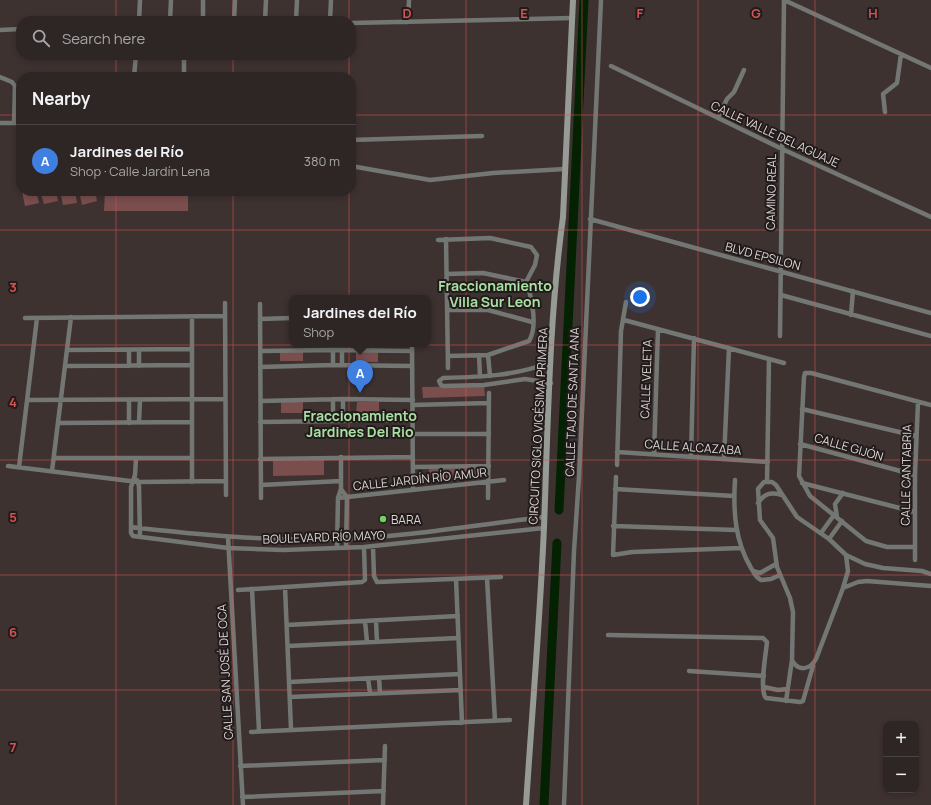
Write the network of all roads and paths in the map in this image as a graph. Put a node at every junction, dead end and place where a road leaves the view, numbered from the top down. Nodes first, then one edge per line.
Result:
1 (140, 0) edge
2 (171, 0) edge
3 (203, 0) edge
4 (235, 0) edge
5 (266, 0) edge
6 (297, 0) edge
7 (331, 0) edge
8 (408, 0) edge
9 (572, 0) edge
10 (601, 0) edge
11 (784, 0) edge
12 (139, 16) edge
13 (170, 16) edge
14 (202, 16) edge
15 (234, 16) edge
16 (265, 16) edge
17 (296, 16) edge
18 (330, 16) edge
19 (572, 18) junction
20 (408, 22) junction
21 (356, 23) edge
22 (16, 29) edge
23 (0, 30) edge
24 (902, 54) junction
25 (136, 60) edge
26 (184, 60) edge
27 (611, 66) dead end
28 (931, 68) edge
29 (744, 70) dead end
30 (134, 72) edge
31 (184, 72) edge
32 (0, 77) edge
33 (885, 112) dead end
34 (718, 118) junction
35 (0, 123) edge
36 (14, 123) joint
37 (482, 136) dead end
38 (356, 140) edge
39 (782, 148) junction
40 (356, 167) edge
41 (565, 169) junction
42 (931, 217) edge
43 (590, 219) junction
44 (446, 239) junction
45 (438, 240) dead end
46 (780, 270) junction
47 (447, 274) junction
48 (526, 282) junction
49 (853, 291) junction
50 (781, 295) junction
51 (626, 302) dead end
52 (225, 303) dead end
53 (260, 304) dead end
54 (447, 310) junction
55 (931, 313) edge
56 (851, 315) junction
57 (225, 316) junction
58 (71, 317) junction
59 (192, 317) junction
60 (25, 318) dead end
61 (37, 318) junction
62 (260, 318) junction
63 (289, 318) edge
64 (624, 320) junction
65 (532, 322) junction
66 (658, 329) junction
67 (780, 336) dead end
68 (931, 336) edge
69 (694, 338) junction
70 (412, 347) edge
71 (729, 348) junction
72 (192, 349) junction
73 (67, 350) junction
74 (129, 350) junction
75 (139, 350) junction
76 (333, 350) junction
77 (342, 350) junction
78 (260, 351) junction
79 (412, 351) junction
80 (479, 355) junction
81 (488, 355) junction
82 (448, 356) junction
83 (769, 359) junction
84 (551, 362) junction
85 (784, 363) dead end
86 (192, 365) junction
87 (333, 365) junction
88 (342, 365) junction
89 (65, 366) junction
90 (129, 366) junction
91 (140, 366) junction
92 (412, 366) junction
93 (260, 367) junction
94 (448, 368) dead end
95 (523, 371) junction
96 (490, 376) junction
97 (480, 377) junction
98 (525, 379) junction
99 (551, 383) junction
100 (489, 393) dead end
101 (191, 399) junction
102 (225, 399) junction
103 (333, 399) junction
104 (343, 399) junction
105 (27, 400) junction
106 (60, 400) junction
107 (129, 400) junction
108 (140, 400) junction
109 (261, 401) junction
110 (413, 402) junction
111 (918, 402) junction
112 (489, 403) junction
113 (931, 405) edge
114 (802, 409) junction
115 (413, 420) junction
116 (333, 421) junction
117 (343, 421) junction
118 (58, 422) junction
119 (139, 422) junction
120 (192, 422) junction
121 (260, 422) junction
122 (129, 423) junction
123 (413, 434) junction
124 (489, 434) junction
125 (916, 436) junction
126 (800, 444) junction
127 (617, 452) junction
128 (654, 454) junction
129 (341, 457) junction
130 (413, 457) junction
131 (691, 457) junction
132 (54, 458) junction
133 (136, 458) junction
134 (192, 458) junction
135 (260, 459) junction
136 (724, 459) junction
137 (768, 462) junction
138 (8, 466) dead end
139 (489, 466) junction
140 (617, 466) dead end
141 (413, 467) junction
142 (19, 468) junction
143 (52, 471) junction
144 (135, 475) junction
145 (915, 476) junction
146 (616, 477) dead end
147 (504, 480) dead end
148 (735, 480) dead end
149 (133, 481) junction
150 (226, 481) junction
151 (341, 481) junction
152 (138, 482) junction
153 (192, 482) junction
154 (488, 482) junction
155 (767, 482) junction
156 (802, 483) junction
157 (261, 485) junction
158 (341, 489) junction
159 (615, 489) junction
160 (413, 490) junction
161 (843, 494) junction
162 (226, 495) dead end
163 (782, 495) junction
164 (734, 496) junction
165 (347, 497) junction
166 (261, 498) dead end
167 (338, 498) junction
168 (488, 498) dead end
169 (758, 503) junction
170 (915, 512) junction
171 (835, 516) junction
172 (544, 518) junction
173 (842, 521) junction
174 (614, 526) junction
175 (131, 527) junction
176 (141, 528) junction
177 (544, 528) junction
178 (736, 530) junction
179 (821, 533) junction
180 (140, 537) junction
181 (228, 537) junction
182 (337, 539) junction
183 (346, 539) junction
184 (829, 539) junction
185 (364, 547) junction
186 (373, 547) junction
187 (915, 547) junction
188 (228, 548) junction
189 (337, 548) junction
190 (346, 548) junction
191 (741, 548) junction
192 (846, 555) junction
193 (915, 560) dead end
194 (776, 564) junction
195 (753, 570) junction
196 (931, 574) edge
197 (780, 575) junction
198 (501, 577) dead end
199 (487, 578) junction
200 (456, 579) junction
201 (931, 586) edge
202 (285, 588) junction
203 (844, 588) junction
204 (238, 590) dead end
205 (252, 590) junction
206 (458, 616) junction
207 (366, 621) junction
208 (376, 621) junction
209 (287, 626) junction
210 (608, 635) dead end
211 (458, 638) junction
212 (367, 642) junction
213 (377, 642) junction
214 (288, 646) junction
215 (792, 660) junction
216 (813, 666) junction
217 (689, 671) dead end
218 (460, 674) junction
219 (764, 676) junction
220 (368, 678) junction
221 (379, 678) junction
222 (289, 682) junction
223 (764, 687) junction
224 (787, 689) junction
225 (461, 690) junction
226 (370, 693) junction
227 (380, 693) junction
228 (290, 697) junction
229 (786, 700) junction
230 (510, 720) dead end
231 (495, 721) junction
232 (462, 723) junction
233 (291, 729) junction
234 (259, 731) junction
235 (251, 732) dead end
236 (385, 746) dead end
237 (385, 760) junction
238 (240, 766) junction
239 (384, 791) junction
240 (242, 797) junction
241 (243, 805) edge
242 (383, 805) edge
243 (526, 805) edge
244 (564, 805) edge

1 - 12 street
2 - 13 street
3 - 14 street
4 - 15 street
5 - 16 street
6 - 17 street
7 - 18 street
8 - 20 street
9 - 19 main road, CIRCUITO SIGLO VIGÉSIMA PRIMERA
10 - 43 street, CALLE TAJO DE SANTA ANA
11 - 24 street
11 - 39 street, CAMINO REAL
19 - 20 street
19 - 41 main road, CIRCUITO SIGLO VIGÉSIMA PRIMERA
20 - 21 street
22 - 23 street
24 - 28 street
24 - 33 street
25 - 30 street
26 - 31 street
27 - 34 street, CALLE VALLE DEL AGUAJE
29 - 34 street
32 - 36 street
34 - 39 street, CALLE VALLE DEL AGUAJE
35 - 36 street
37 - 38 street
39 - 42 street, CALLE VALLE DEL AGUAJE
39 - 46 street, CAMINO REAL
40 - 41 street
41 - 84 main road, CIRCUITO SIGLO VIGÉSIMA PRIMERA
43 - 46 street, BLVD EPSILON
43 - 244 street, CALLE TAJO DE SANTA ANA
44 - 45 street
44 - 47 street
44 - 48 street
46 - 49 street, BLVD EPSILON
46 - 50 street, CAMINO REAL
47 - 48 street
47 - 54 street
48 - 65 street
49 - 55 street, BLVD EPSILON
49 - 56 street
50 - 56 street
50 - 67 street, CAMINO REAL
51 - 64 street
52 - 57 street
53 - 62 street
54 - 65 street
54 - 82 street
56 - 68 street
57 - 59 street
57 - 102 street
58 - 59 street
58 - 61 street
58 - 73 street
59 - 72 street
60 - 61 street
61 - 105 street
62 - 63 street
62 - 78 street
64 - 66 street
64 - 127 street
65 - 81 street
66 - 69 street
66 - 128 street, CALLE VELETA
69 - 71 street
69 - 131 street
70 - 79 street
71 - 83 street
71 - 136 street
72 - 75 street
72 - 86 street
73 - 74 street
73 - 89 street
74 - 75 street
74 - 90 street
75 - 91 street
76 - 77 street
76 - 78 street
76 - 87 street
77 - 79 street
77 - 88 street
78 - 93 street
79 - 92 street
80 - 81 street
80 - 82 street
80 - 97 street
81 - 96 street
82 - 94 street
83 - 85 street
83 - 137 street
84 - 95 street
84 - 99 main road, CIRCUITO SIGLO VIGÉSIMA PRIMERA
86 - 91 street
86 - 101 street
87 - 88 street
87 - 93 street
88 - 92 street
89 - 90 street
89 - 106 street
90 - 91 street
92 - 110 street
93 - 109 street
95 - 96 street
95 - 98 street
96 - 97 street
97 - 98 street
98 - 99 street
99 - 172 main road, CIRCUITO SIGLO VIGÉSIMA PRIMERA
100 - 112 street
101 - 102 street
101 - 108 street
101 - 120 street
102 - 150 street
103 - 104 street
103 - 109 street
103 - 116 street
104 - 110 street
104 - 117 street
105 - 106 street
105 - 142 street
106 - 107 street
106 - 118 street
107 - 108 street
107 - 122 street
108 - 119 street
109 - 121 street
110 - 112 street
110 - 115 street
111 - 113 street
111 - 114 street
111 - 125 street, CALLE CANTABRIA
112 - 124 street
114 - 125 street
114 - 126 street
115 - 117 street
115 - 123 street
116 - 117 street
116 - 121 street
118 - 122 street
118 - 132 street
119 - 120 street
119 - 122 street
120 - 134 street
121 - 135 street
123 - 124 street
123 - 130 street
124 - 139 street
125 - 145 street, CALLE CANTABRIA
126 - 145 street, CALLE GIJÓN
126 - 156 street
127 - 128 street, CALLE ALCAZABA
127 - 140 street
128 - 131 street, CALLE ALCAZABA
129 - 130 street
129 - 135 street
129 - 151 street
130 - 141 street
131 - 136 street, CALLE ALCAZABA
132 - 133 street
132 - 143 street
133 - 134 street
133 - 144 street
134 - 153 street
135 - 157 street
136 - 137 street, CALLE ALCAZABA
137 - 155 street
138 - 142 street
139 - 141 street
139 - 154 street
141 - 160 street
142 - 143 street
143 - 149 street
144 - 149 street
144 - 152 street
145 - 170 street, CALLE CANTABRIA
146 - 159 street
147 - 154 street, CALLE JARDÍN RÍO AMUR
148 - 164 street
149 - 152 street
149 - 175 street
150 - 153 street
150 - 162 street
151 - 157 street
151 - 158 street
152 - 153 street
152 - 176 street
154 - 160 street, CALLE JARDÍN RÍO AMUR
154 - 168 street
155 - 163 street
155 - 169 street
156 - 161 street
156 - 171 street
157 - 166 street
158 - 165 street
158 - 167 street
159 - 164 street
159 - 174 street
160 - 165 street, CALLE JARDÍN RÍO AMUR
161 - 170 street
161 - 171 street
163 - 169 street
163 - 179 street
164 - 178 street
165 - 167 street, CALLE JARDÍN RÍO AMUR
165 - 183 street
167 - 182 street
169 - 194 street
170 - 187 street, CALLE CANTABRIA
171 - 173 street
171 - 179 street
172 - 177 main road, CIRCUITO SIGLO VIGÉSIMA PRIMERA
172 - 183 street, BOULEVARD RÍO MAYO
173 - 184 street
173 - 187 street
174 - 178 street
174 - 191 street
175 - 176 street, BOULEVARD RÍO MAYO
175 - 180 street, BOULEVARD RÍO MAYO
176 - 180 street
176 - 181 street, BOULEVARD RÍO MAYO
177 - 186 street, BOULEVARD RÍO MAYO
177 - 243 main road, CIRCUITO SIGLO VIGÉSIMA PRIMERA
178 - 191 street
179 - 184 street
180 - 188 street, BOULEVARD RÍO MAYO
181 - 182 street, BOULEVARD RÍO MAYO
181 - 188 street, CALLE SAN JOSÉ DE OCA
182 - 183 street, BOULEVARD RÍO MAYO
182 - 189 street
183 - 190 street
184 - 192 street
185 - 186 street, BOULEVARD RÍO MAYO
185 - 190 street, BOULEVARD RÍO MAYO
185 - 202 street
186 - 200 street
187 - 193 street, CALLE CANTABRIA
188 - 189 street, BOULEVARD RÍO MAYO
188 - 238 street, CALLE SAN JOSÉ DE OCA
189 - 190 street, BOULEVARD RÍO MAYO
191 - 195 street
192 - 196 street
192 - 203 street
194 - 195 street
194 - 197 street
195 - 197 street
197 - 215 street
198 - 199 street
199 - 200 street
199 - 231 street
200 - 206 street
201 - 203 street
202 - 205 street
202 - 209 street
203 - 216 street
204 - 205 street
205 - 234 street
206 - 208 street
206 - 211 street
207 - 208 street
207 - 209 street
207 - 212 street
208 - 213 street
209 - 214 street
210 - 219 street
211 - 213 street
211 - 218 street
212 - 213 street
212 - 214 street
214 - 222 street
215 - 216 street
215 - 224 street
216 - 229 street
217 - 219 street
218 - 221 street
218 - 225 street
219 - 223 street
220 - 221 street
220 - 222 street
220 - 226 street
221 - 227 street
222 - 228 street
223 - 224 street
223 - 229 street
224 - 229 street
225 - 227 street
225 - 232 street
226 - 227 street
226 - 228 street
228 - 233 street
230 - 231 street
231 - 232 street
232 - 233 street
233 - 234 street
234 - 235 street
236 - 237 street
237 - 238 street
237 - 239 street
238 - 240 street, CALLE SAN JOSÉ DE OCA
239 - 240 street
239 - 242 street
240 - 241 street, CALLE SAN JOSÉ DE OCA

